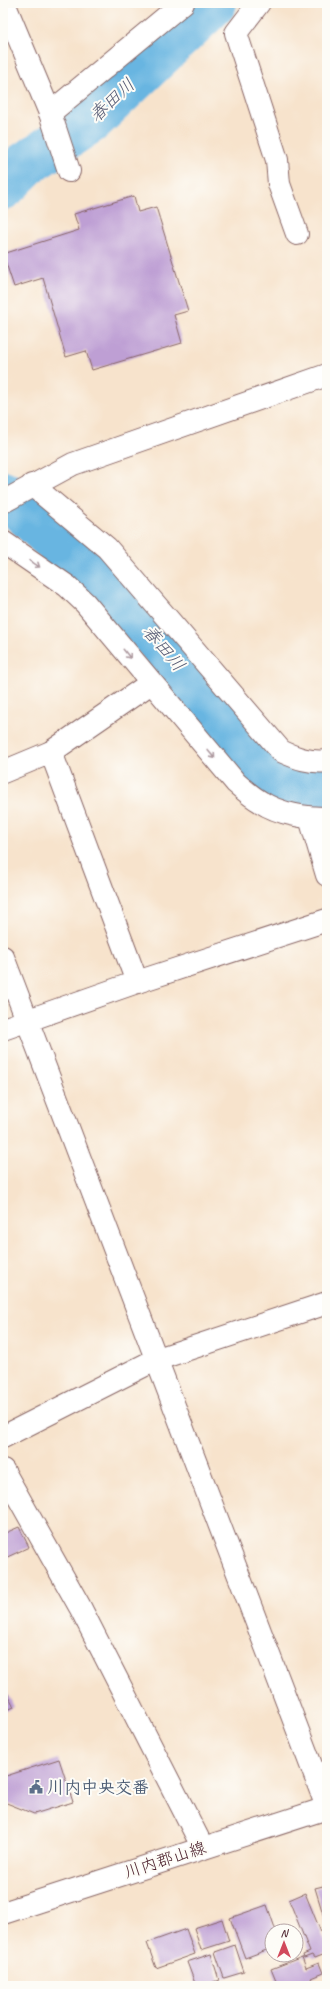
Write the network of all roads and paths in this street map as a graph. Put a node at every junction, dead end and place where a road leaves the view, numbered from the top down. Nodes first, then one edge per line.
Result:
1 (4, 3) edge
2 (183, 3) edge
3 (259, 3) edge
4 (10, 41) edge
5 (51, 117) junction
6 (67, 165) dead end
7 (297, 234) dead end
8 (327, 375) edge
9 (29, 487) junction
10 (3, 502) edge
11 (3, 542) edge
12 (151, 683) junction
13 (51, 752) junction
14 (327, 761) edge
15 (3, 772) edge
16 (319, 818) edge
17 (327, 874) edge
18 (327, 920) edge
19 (3, 957) edge
20 (137, 982) junction
21 (27, 1020) junction
22 (3, 1029) edge
23 (327, 1303) edge
24 (155, 1360) junction
25 (3, 1437) edge
26 (3, 1470) edge
27 (327, 1807) edge
28 (203, 1848) junction
29 (3, 1913) edge

1 - 4 street
2 - 5 street
3 - 7 street
4 - 5 street
5 - 6 street
8 - 9 street
9 - 10 street
9 - 14 street
11 -> 12 street
12 - 13 street
12 -> 16 street
13 - 15 street
13 - 20 street
16 - 17 street
18 - 20 street
19 - 21 street
20 - 21 street
21 - 22 street
21 - 24 street
23 - 24 street
24 - 25 street
24 - 27 street
26 - 28 street
27 - 28 street, 川内郡山線
28 - 29 street, 川内郡山線

